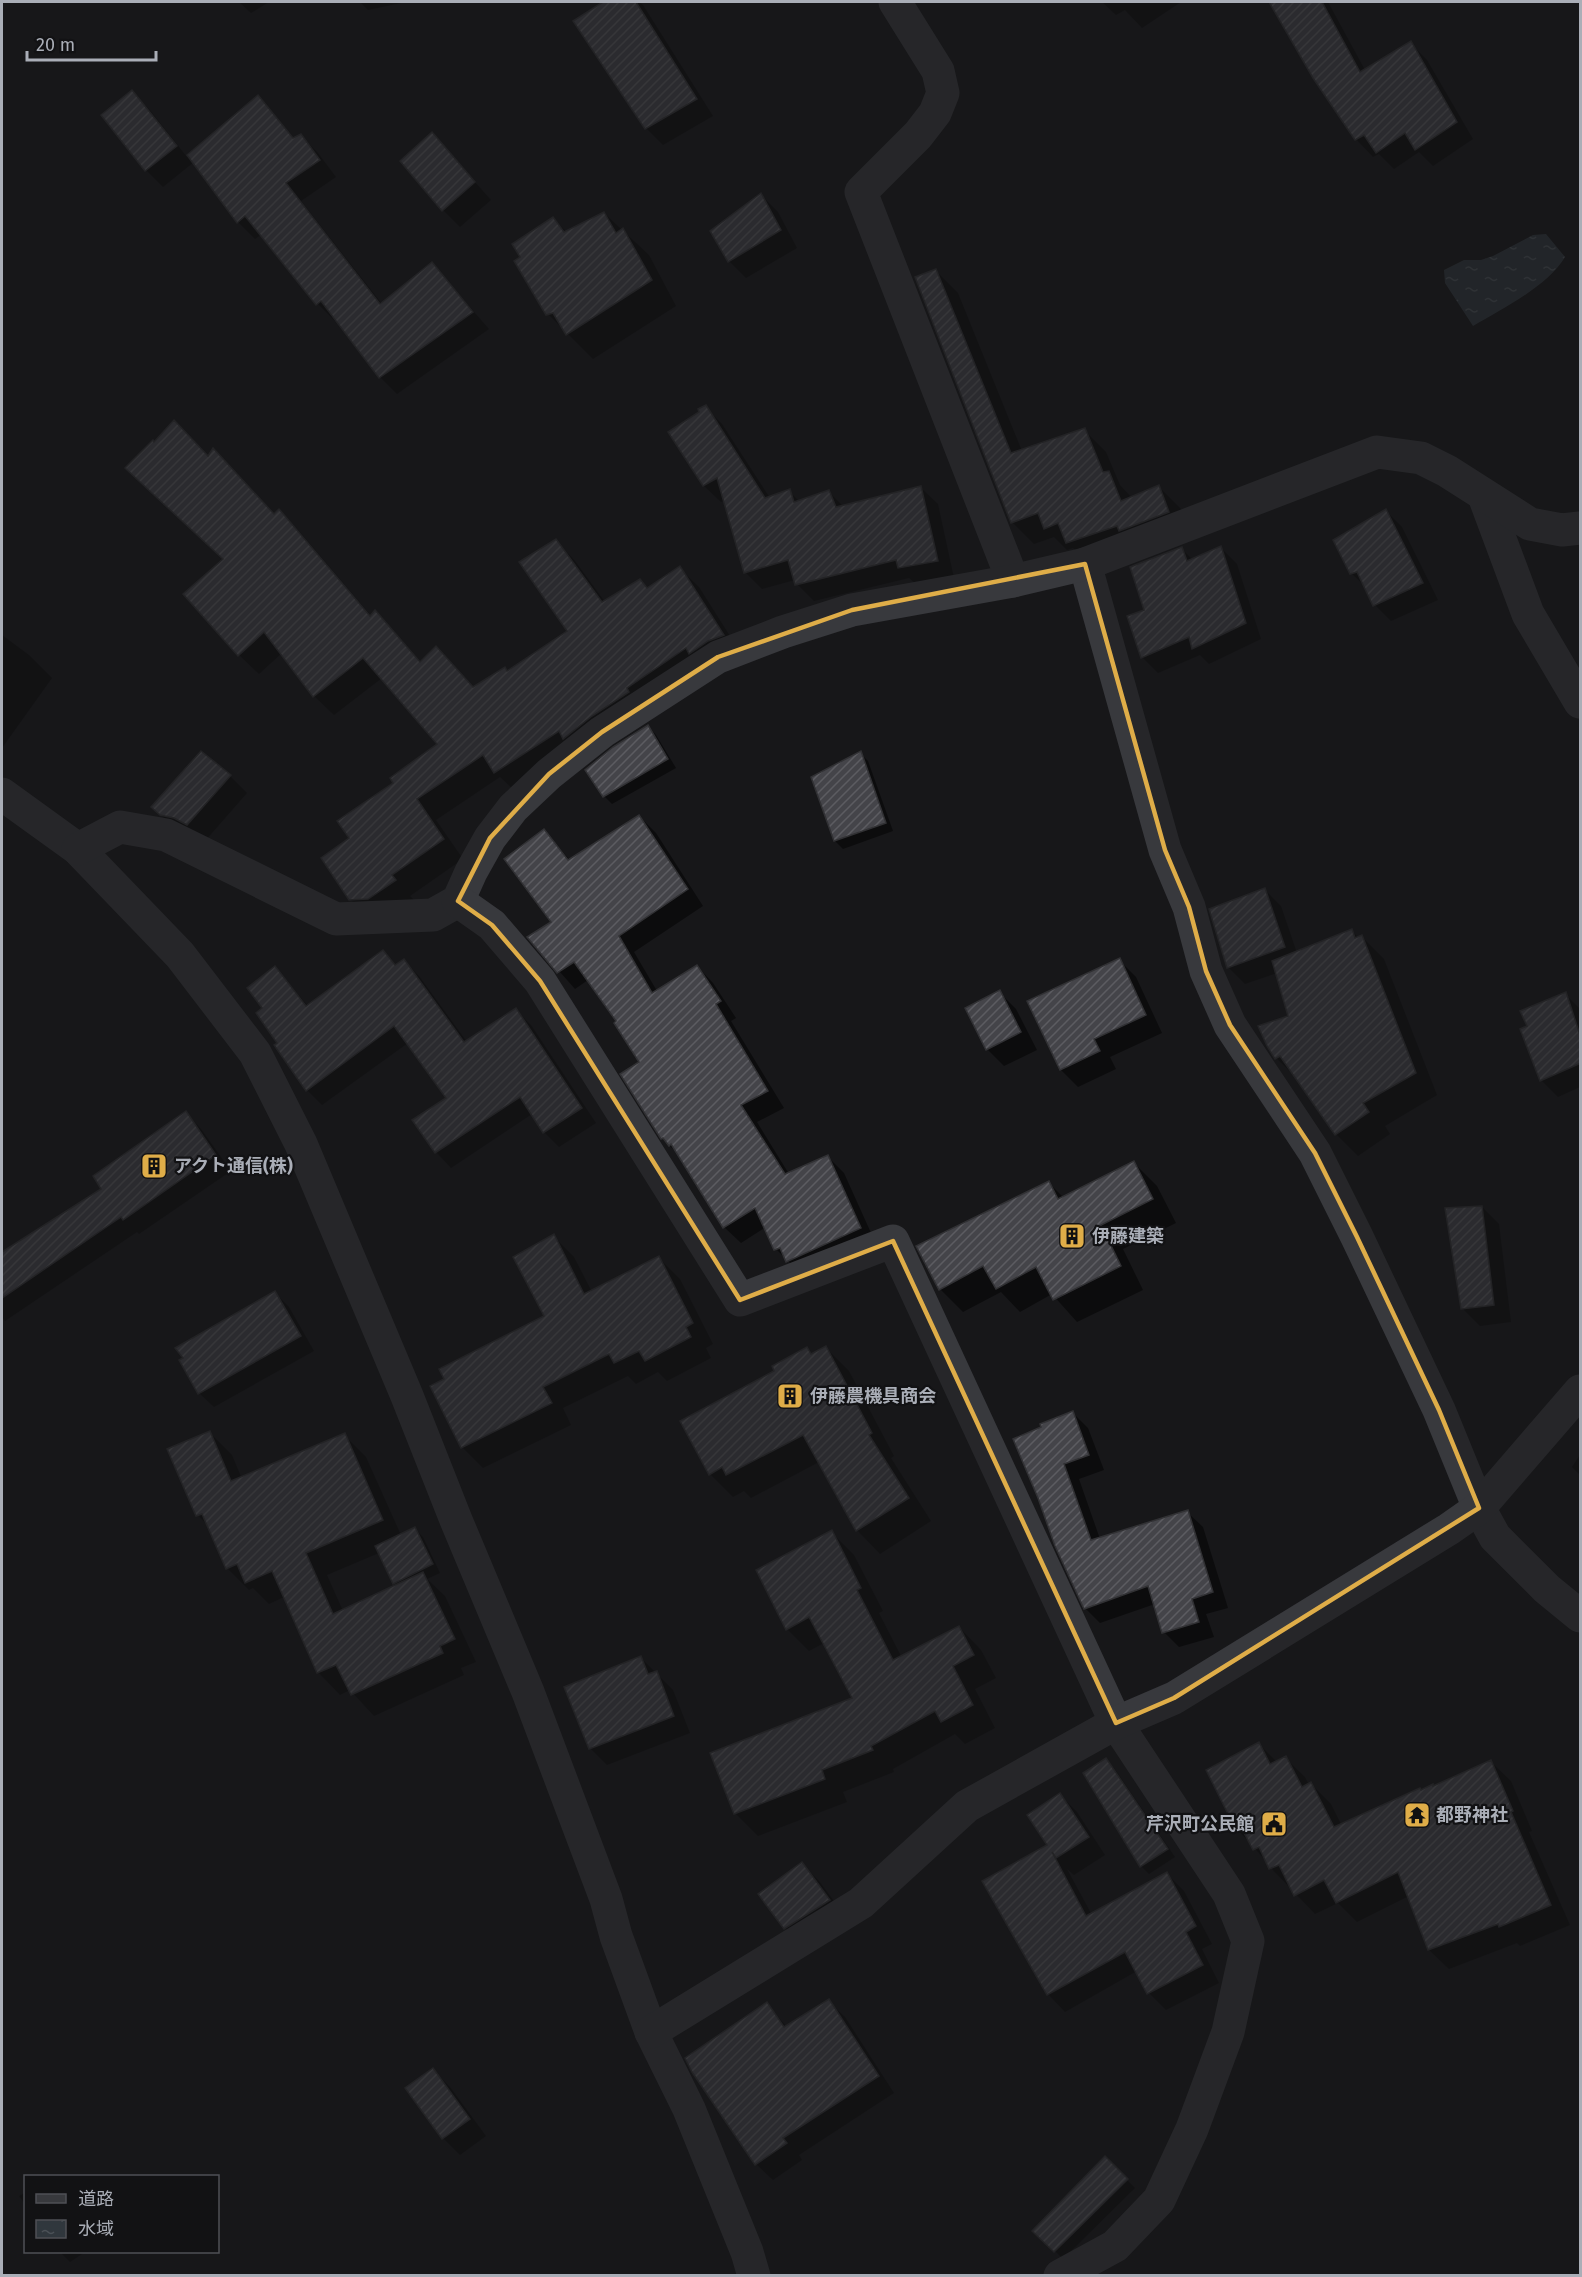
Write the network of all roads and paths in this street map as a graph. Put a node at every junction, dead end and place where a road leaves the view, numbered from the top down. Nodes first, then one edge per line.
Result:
1 (895, 2) edge
2 (1484, 496) junction
3 (1581, 528) edge
4 (1085, 564) junction
5 (1013, 581) junction
6 (1581, 702) edge
7 (2, 794) edge
8 (78, 849) junction
9 (458, 901) junction
10 (1581, 1391) edge
11 (1479, 1508) junction
12 (1581, 1616) edge
13 (1116, 1724) junction
14 (651, 2032) junction
15 (754, 2276) edge
16 (1060, 2276) edge

1 - 5 street
2 - 3 street
2 - 4 street
2 - 6 street
4 - 5 street
4 - 11 street
5 - 9 street
7 - 8 street
8 - 9 street
8 - 14 street
9 - 13 street
10 - 11 street
11 - 12 street
11 - 13 street
13 - 14 street
13 - 16 street
14 - 15 street

